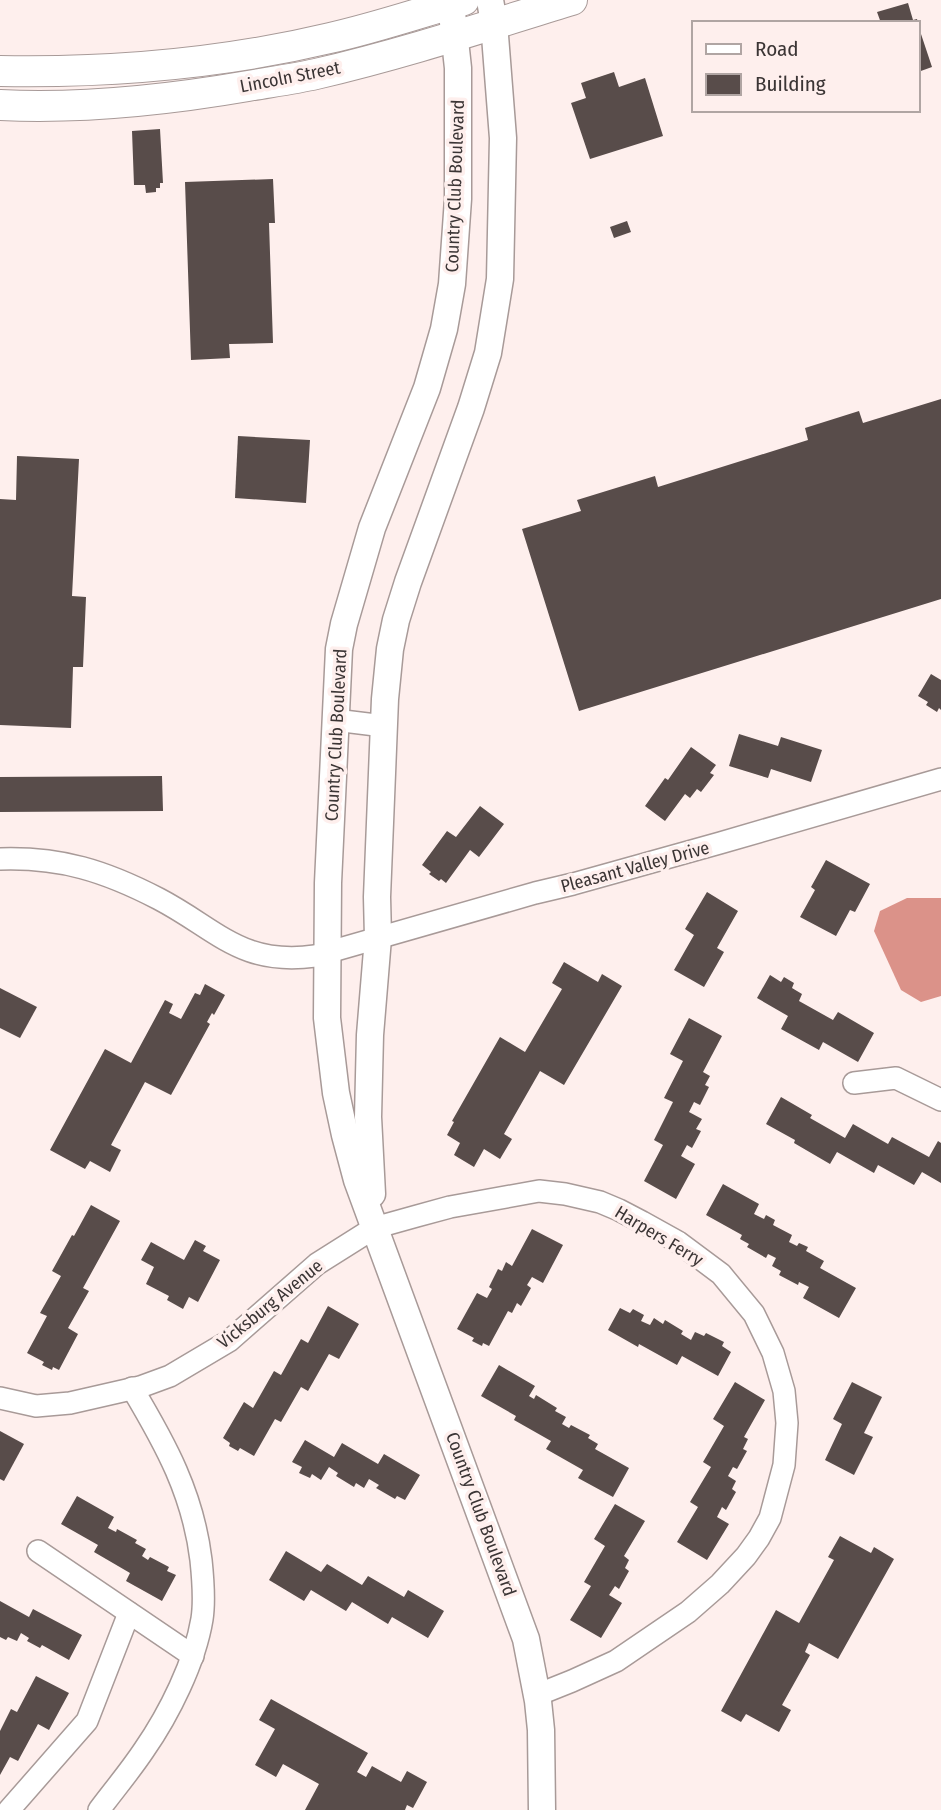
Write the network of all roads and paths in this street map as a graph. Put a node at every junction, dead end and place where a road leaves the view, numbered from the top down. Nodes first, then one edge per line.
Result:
1 (572, 0) edge
2 (457, 2) edge
3 (492, 12) edge
4 (454, 36) junction
5 (0, 71) edge
6 (0, 105) edge
7 (335, 720) junction
8 (384, 726) junction
9 (941, 779) edge
10 (0, 859) edge
11 (378, 938) junction
12 (328, 952) junction
13 (854, 1083) dead end
14 (941, 1100) edge
15 (374, 1228) junction
16 (132, 1388) junction
17 (0, 1398) edge
18 (38, 1551) dead end
19 (129, 1613) junction
20 (193, 1656) junction
21 (537, 1695) junction
22 (9, 1810) edge
23 (99, 1810) edge
24 (542, 1810) edge

1 - 3 main road, Lincoln Street
2 - 4 street, Country Club Boulevard
2 - 5 main road, Lincoln Street
3 - 4 main road, Lincoln Street
3 - 8 street, Country Club Boulevard
4 - 6 main road, Lincoln Street
4 - 7 street, Country Club Boulevard
7 - 8 street
7 - 12 street, Country Club Boulevard
8 - 11 street, Country Club Boulevard
9 - 11 street, Pleasant Valley Drive
10 - 12 street
11 - 12 street, Pleasant Valley Drive
11 - 15 street, Country Club Boulevard
12 - 15 street, Country Club Boulevard
13 - 14 street
15 - 16 street, Vicksburg Avenue
15 - 21 street, Country Club Boulevard
15 - 21 street, Harpers Ferry
16 - 17 street, Vicksburg Avenue
16 - 20 street
18 - 19 street
19 - 20 street
19 - 22 street
20 - 23 street
21 - 24 street, Country Club Boulevard

